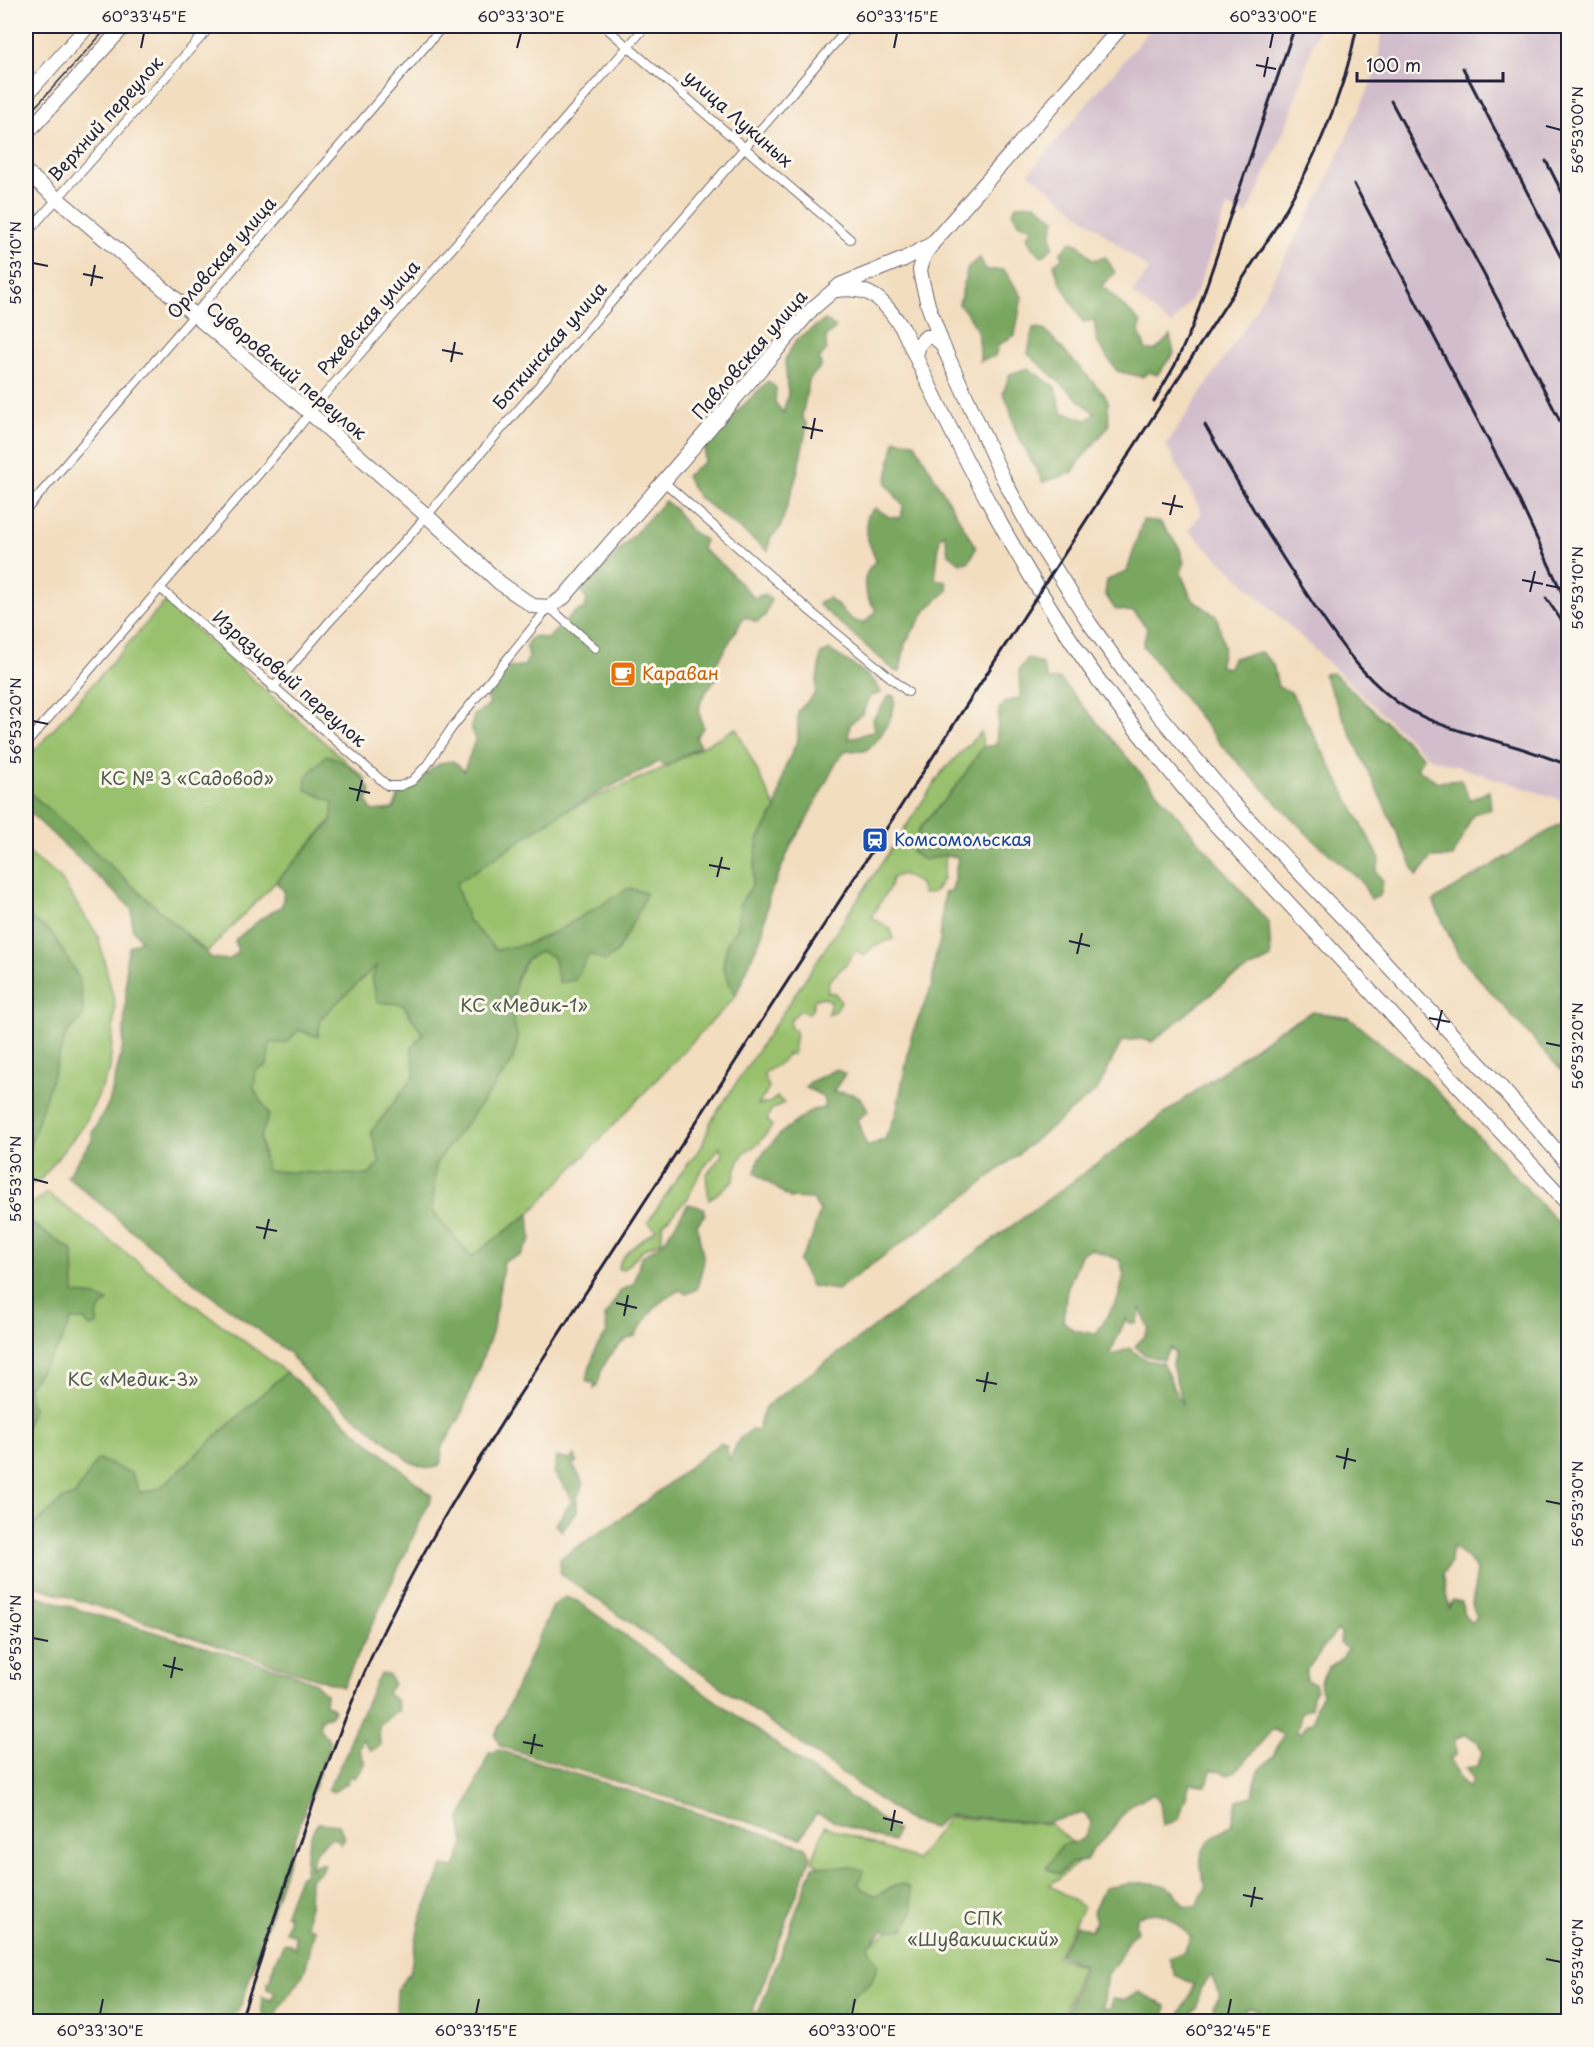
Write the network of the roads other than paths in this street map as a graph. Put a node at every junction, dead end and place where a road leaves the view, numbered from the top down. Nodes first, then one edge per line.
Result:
1 (88, 26) edge
2 (124, 26) edge
3 (211, 26) edge
4 (443, 26) edge
5 (604, 26) edge
6 (646, 26) edge
7 (850, 26) edge
8 (1122, 26) edge
9 (628, 46) junction
10 (26, 95) edge
11 (26, 134) edge
12 (745, 146) junction
13 (26, 172) edge
14 (58, 198) junction
15 (26, 234) edge
16 (850, 239) dead end
17 (932, 244) junction
18 (832, 291) junction
19 (194, 316) junction
20 (943, 346) junction
21 (916, 356) junction
22 (309, 412) junction
23 (663, 481) junction
24 (26, 510) edge
25 (426, 515) junction
26 (160, 588) junction
27 (549, 607) junction
28 (595, 648) dead end
29 (273, 688) junction
30 (908, 692) dead end
31 (26, 744) edge
32 (400, 786) joint
33 (1569, 1164) edge
34 (1569, 1204) edge

1 - 10 main road
2 - 11 main road
3 - 14 street, Верхний переулок
4 - 19 street, Орловская улица
5 - 9 street, улица Лукиных
6 - 9 street, Ржевская улица
7 - 12 street, Боткинская улица
8 - 17 main road, Павловская улица
9 - 12 street, улица Лукиных
9 - 22 street, Ржевская улица
12 - 16 street, улица Лукиных
12 - 25 street, Боткинская улица
13 - 14 main road, Суворовский переулок
14 - 15 street, Верхний переулок
14 - 19 main road, Суворовский переулок
17 - 18 main road, Павловская улица
17 - 20 main road
18 - 21 main road
18 - 23 main road, Павловская улица
19 - 22 main road, Суворовский переулок
19 - 24 street, Орловская улица
20 - 21 main road
20 - 33 main road
21 - 34 main road
22 - 25 main road, Суворовский переулок
22 - 26 street, Ржевская улица
23 - 27 main road, Павловская улица
23 - 30 street
25 - 27 main road, Суворовский переулок
25 - 29 street, Боткинская улица
26 - 29 street, Изразцовый переулок
26 - 31 street, Ржевская улица
27 - 28 street
27 - 32 street, Павловская улица
29 - 32 street, Изразцовый переулок

